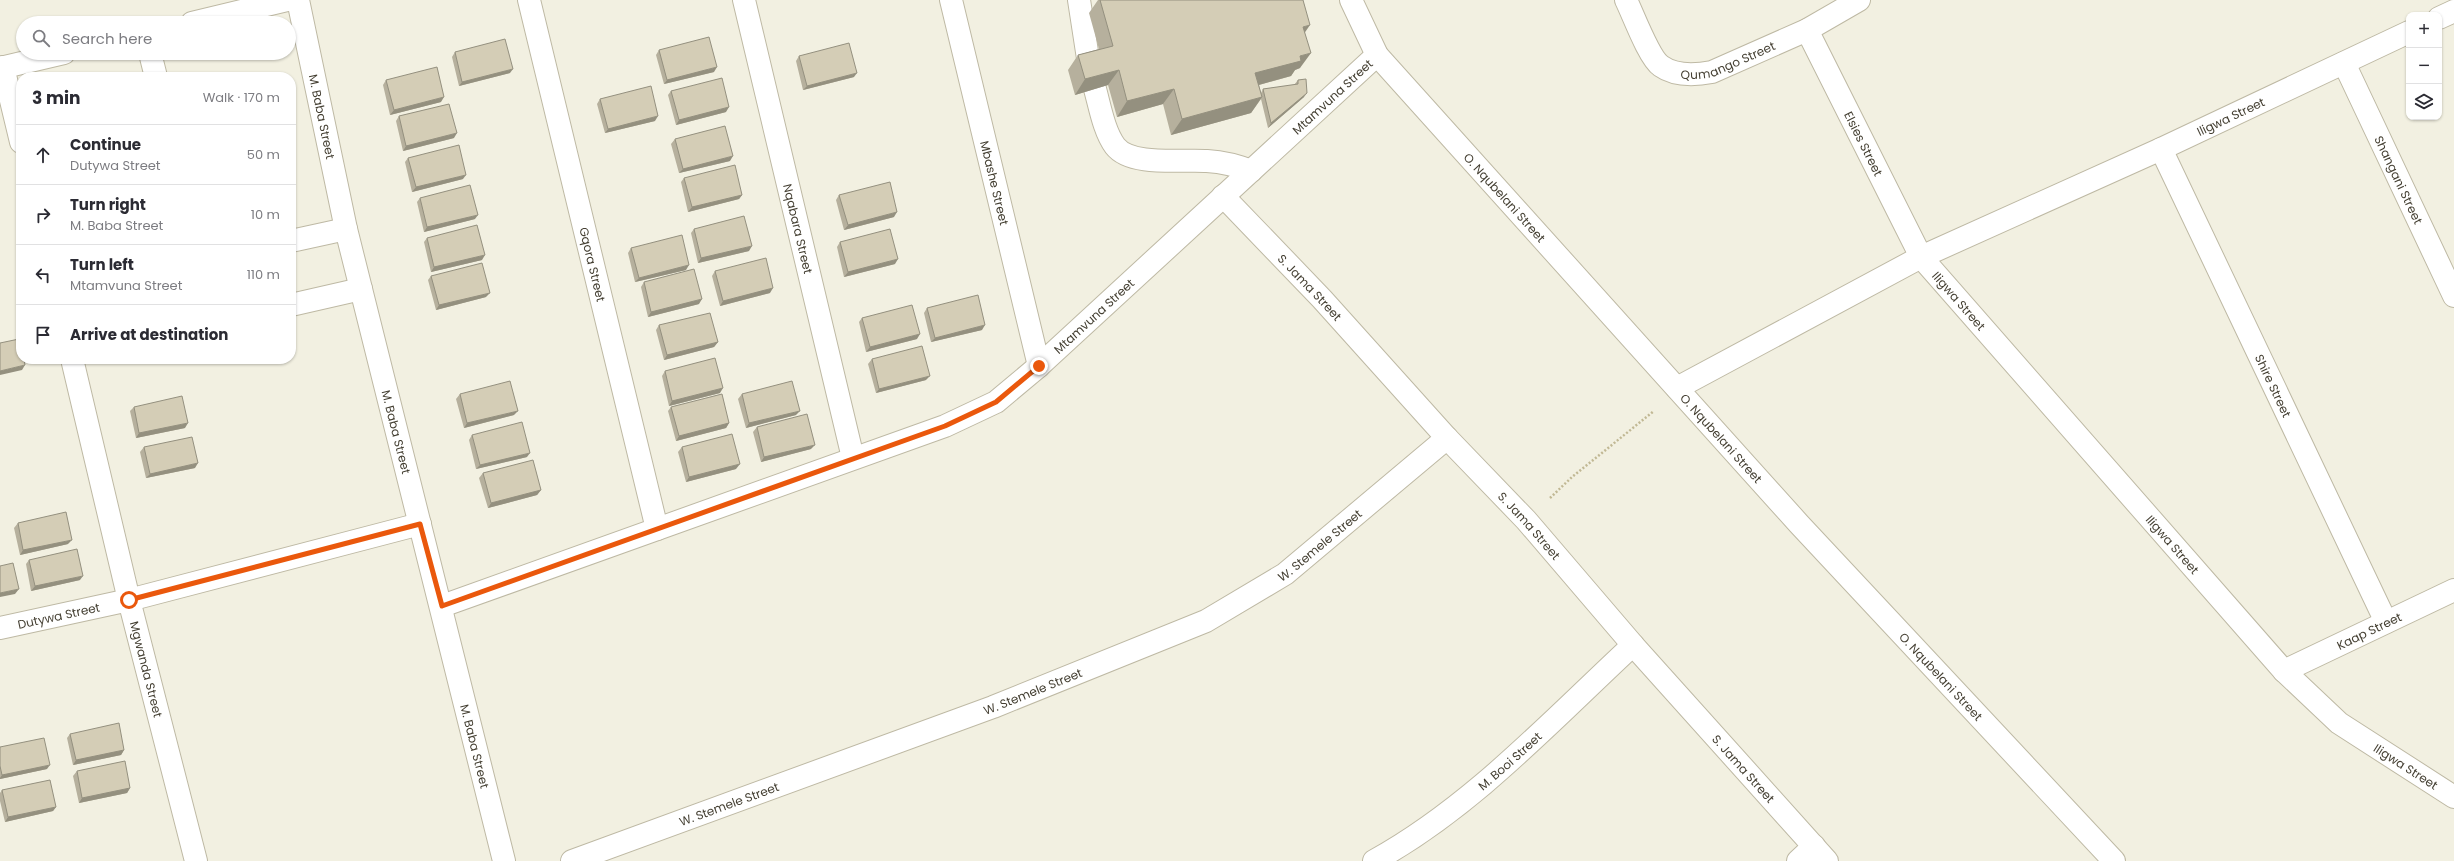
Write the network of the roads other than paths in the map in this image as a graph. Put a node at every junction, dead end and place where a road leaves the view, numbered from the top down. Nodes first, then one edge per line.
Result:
1 (287, 0) edge
2 (298, 0) edge
3 (529, 0) edge
4 (744, 0) edge
5 (951, 0) edge
6 (1078, 0) edge
7 (1351, 0) edge
8 (1626, 0) edge
9 (1859, 0) edge
10 (2454, 11) edge
11 (221, 16) edge
12 (2442, 17) edge
13 (1807, 30) junction
14 (2406, 33) edge
15 (1377, 55) junction
16 (33, 60) edge
17 (152, 60) edge
18 (2344, 63) junction
19 (1089, 65) edge
20 (2, 67) edge
21 (155, 72) edge
22 (1095, 89) edge
23 (16, 122) edge
24 (2161, 149) junction
25 (1251, 171) junction
26 (1224, 196) junction
27 (346, 229) junction
28 (296, 240) edge
29 (1921, 257) junction
30 (361, 289) junction
31 (2454, 296) edge
32 (296, 304) edge
33 (73, 364) edge
34 (1039, 366) junction
35 (1677, 388) junction
36 (1447, 438) junction
37 (853, 458) junction
38 (420, 524) junction
39 (657, 529) junction
40 (2454, 590) edge
41 (129, 600) junction
42 (442, 606) junction
43 (2386, 622) junction
44 (0, 628) edge
45 (1633, 645) junction
46 (2284, 671) junction
47 (2454, 797) edge
48 (1821, 854) edge
49 (196, 861) edge
50 (504, 861) edge
51 (572, 861) edge
52 (1374, 861) edge
53 (1798, 861) edge
54 (2114, 861) edge

1 - 11 street
2 - 27 street, M. Baba Street
3 - 39 street, Gqora Street
4 - 37 street, Nqabara Street
5 - 34 street, Mbashe Street
6 - 19 street
7 - 15 street, O. Nqubelani Street
8 - 13 street, Qumango Street
9 - 13 street, Qumango Street
10 - 12 street
13 - 29 street, Elsies Street
14 - 18 street, Iligwa Street
15 - 25 street, Mtamvuna Street
15 - 35 street, O. Nqubelani Street
16 - 20 street
17 - 21 street
18 - 24 street, Iligwa Street
18 - 31 street, Shangani Street
20 - 23 street
22 - 25 street
24 - 29 street, Iligwa Street
24 - 43 street, Shire Street
25 - 26 street, Mtamvuna Street
26 - 34 street, Mtamvuna Street
26 - 36 street, S. Jama Street
27 - 28 street
27 - 30 street, M. Baba Street
29 - 35 street, Iligwa Street
29 - 46 street, Iligwa Street
30 - 32 street
30 - 38 street, M. Baba Street
33 - 41 street, Mgwanda Street
34 - 37 street, Mtamvuna Street
35 - 54 street, O. Nqubelani Street
36 - 45 street, S. Jama Street
36 - 51 street, W. Stemele Street
37 - 39 street, Mtamvuna Street
38 - 41 street, Dutywa Street
38 - 42 street, M. Baba Street
39 - 42 street, Mtamvuna Street
40 - 43 street, Kaap Street
41 - 44 street, Dutywa Street
41 - 49 street, Mgwanda Street
42 - 50 street, M. Baba Street
43 - 46 street, Kaap Street
45 - 48 street, S. Jama Street
45 - 52 street, M. Booi Street
46 - 47 street, Iligwa Street
48 - 53 street

